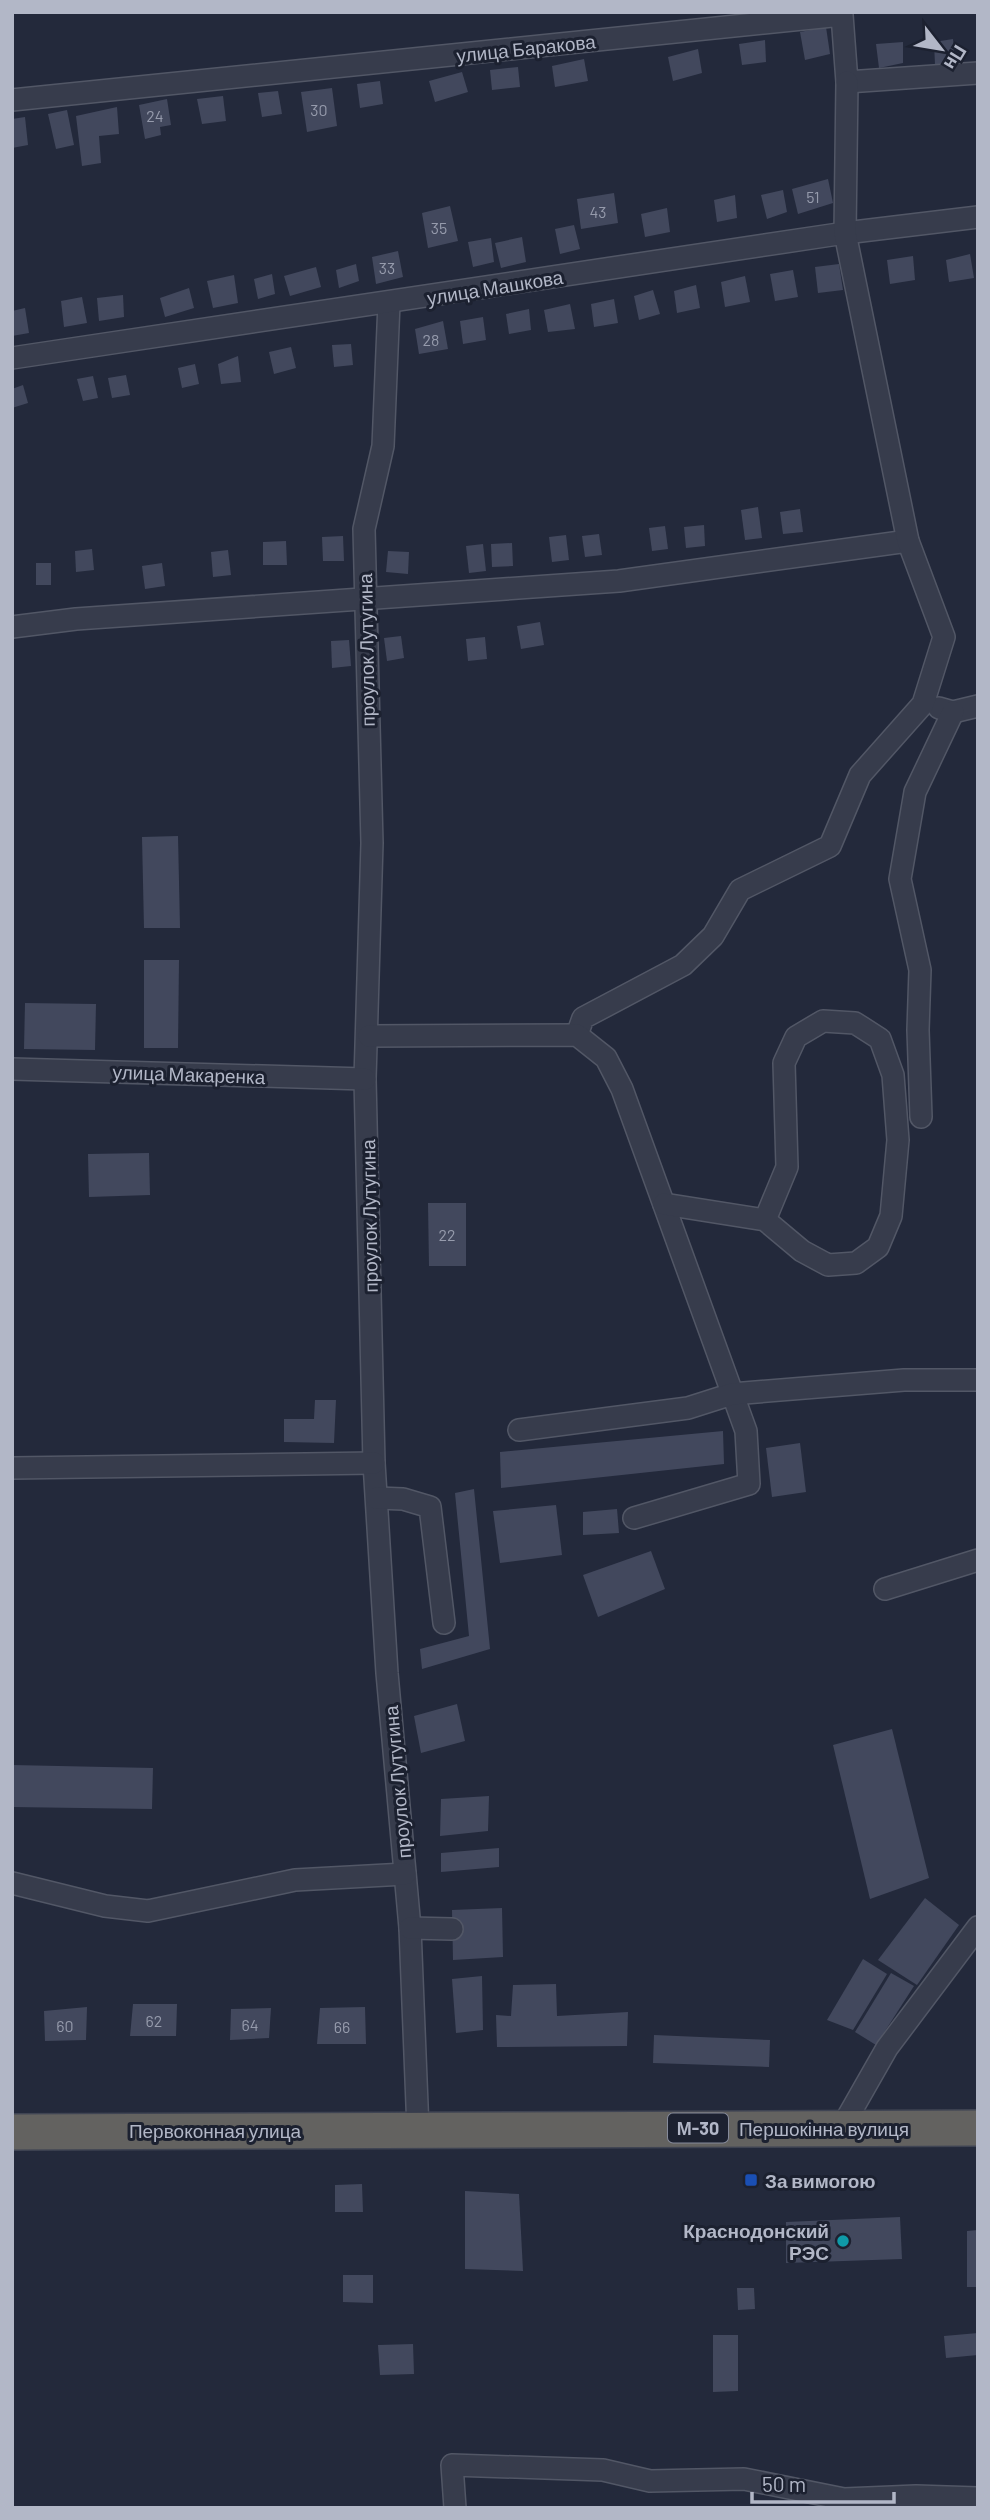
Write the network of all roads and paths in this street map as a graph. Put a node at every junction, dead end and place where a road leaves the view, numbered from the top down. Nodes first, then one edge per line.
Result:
1 (842, 14) edge
2 (978, 73) edge
3 (847, 82) junction
4 (12, 100) edge
5 (978, 217) edge
6 (845, 233) junction
7 (389, 303) junction
8 (12, 358) edge
9 (908, 541) junction
10 (364, 599) junction
11 (12, 627) edge
12 (923, 704) junction
13 (978, 706) edge
14 (953, 712) junction
15 (577, 1035) junction
16 (369, 1036) junction
17 (12, 1069) edge
18 (366, 1079) junction
19 (921, 1117) dead end
20 (663, 1204) junction
21 (765, 1220) junction
22 (978, 1380) edge
23 (732, 1394) junction
24 (519, 1430) dead end
25 (374, 1463) junction
26 (12, 1468) edge
27 (377, 1498) junction
28 (634, 1518) dead end
29 (978, 1560) edge
30 (885, 1589) dead end
31 (444, 1623) dead end
32 (405, 1874) junction
33 (12, 1883) edge
34 (978, 1927) edge
35 (410, 1928) junction
36 (452, 1929) dead end
37 (842, 2127) junction
38 (978, 2127) edge
39 (418, 2130) junction
40 (12, 2132) edge
41 (978, 2498) edge
42 (455, 2508) edge

1 - 3 street, улица Баракова
1 - 4 street, улица Баракова
2 - 3 street
3 - 6 street, улица Баракова
5 - 6 street, улица Машкова
6 - 7 street, улица Машкова
6 - 9 street, улица Баракова
7 - 8 street, улица Машкова
7 - 10 street, проулок Лутугина
9 - 10 street
9 - 12 street, улица Баракова
10 - 11 street
10 - 16 street, проулок Лутугина
12 - 14 street
12 - 15 street
13 - 14 street
14 - 19 street
15 - 16 street
15 - 20 street
16 - 18 street, проулок Лутугина
17 - 18 street, улица Макаренка
18 - 25 street, проулок Лутугина
20 - 21 street
20 - 23 street
21 - 21 street
22 - 23 street
23 - 24 street
23 - 28 street
25 - 26 street
25 - 27 street, проулок Лутугина
27 - 31 street
27 - 32 street, проулок Лутугина
29 - 30 street
32 - 33 street
32 - 35 street, проулок Лутугина
34 - 37 street
35 - 36 street
35 - 39 street, проулок Лутугина
37 - 38 highway, Першокінна вулиця / М-30
37 - 39 highway, Першокінна вулиця / М-30
39 - 40 highway, Первоконная улица / М-30
41 - 42 street

